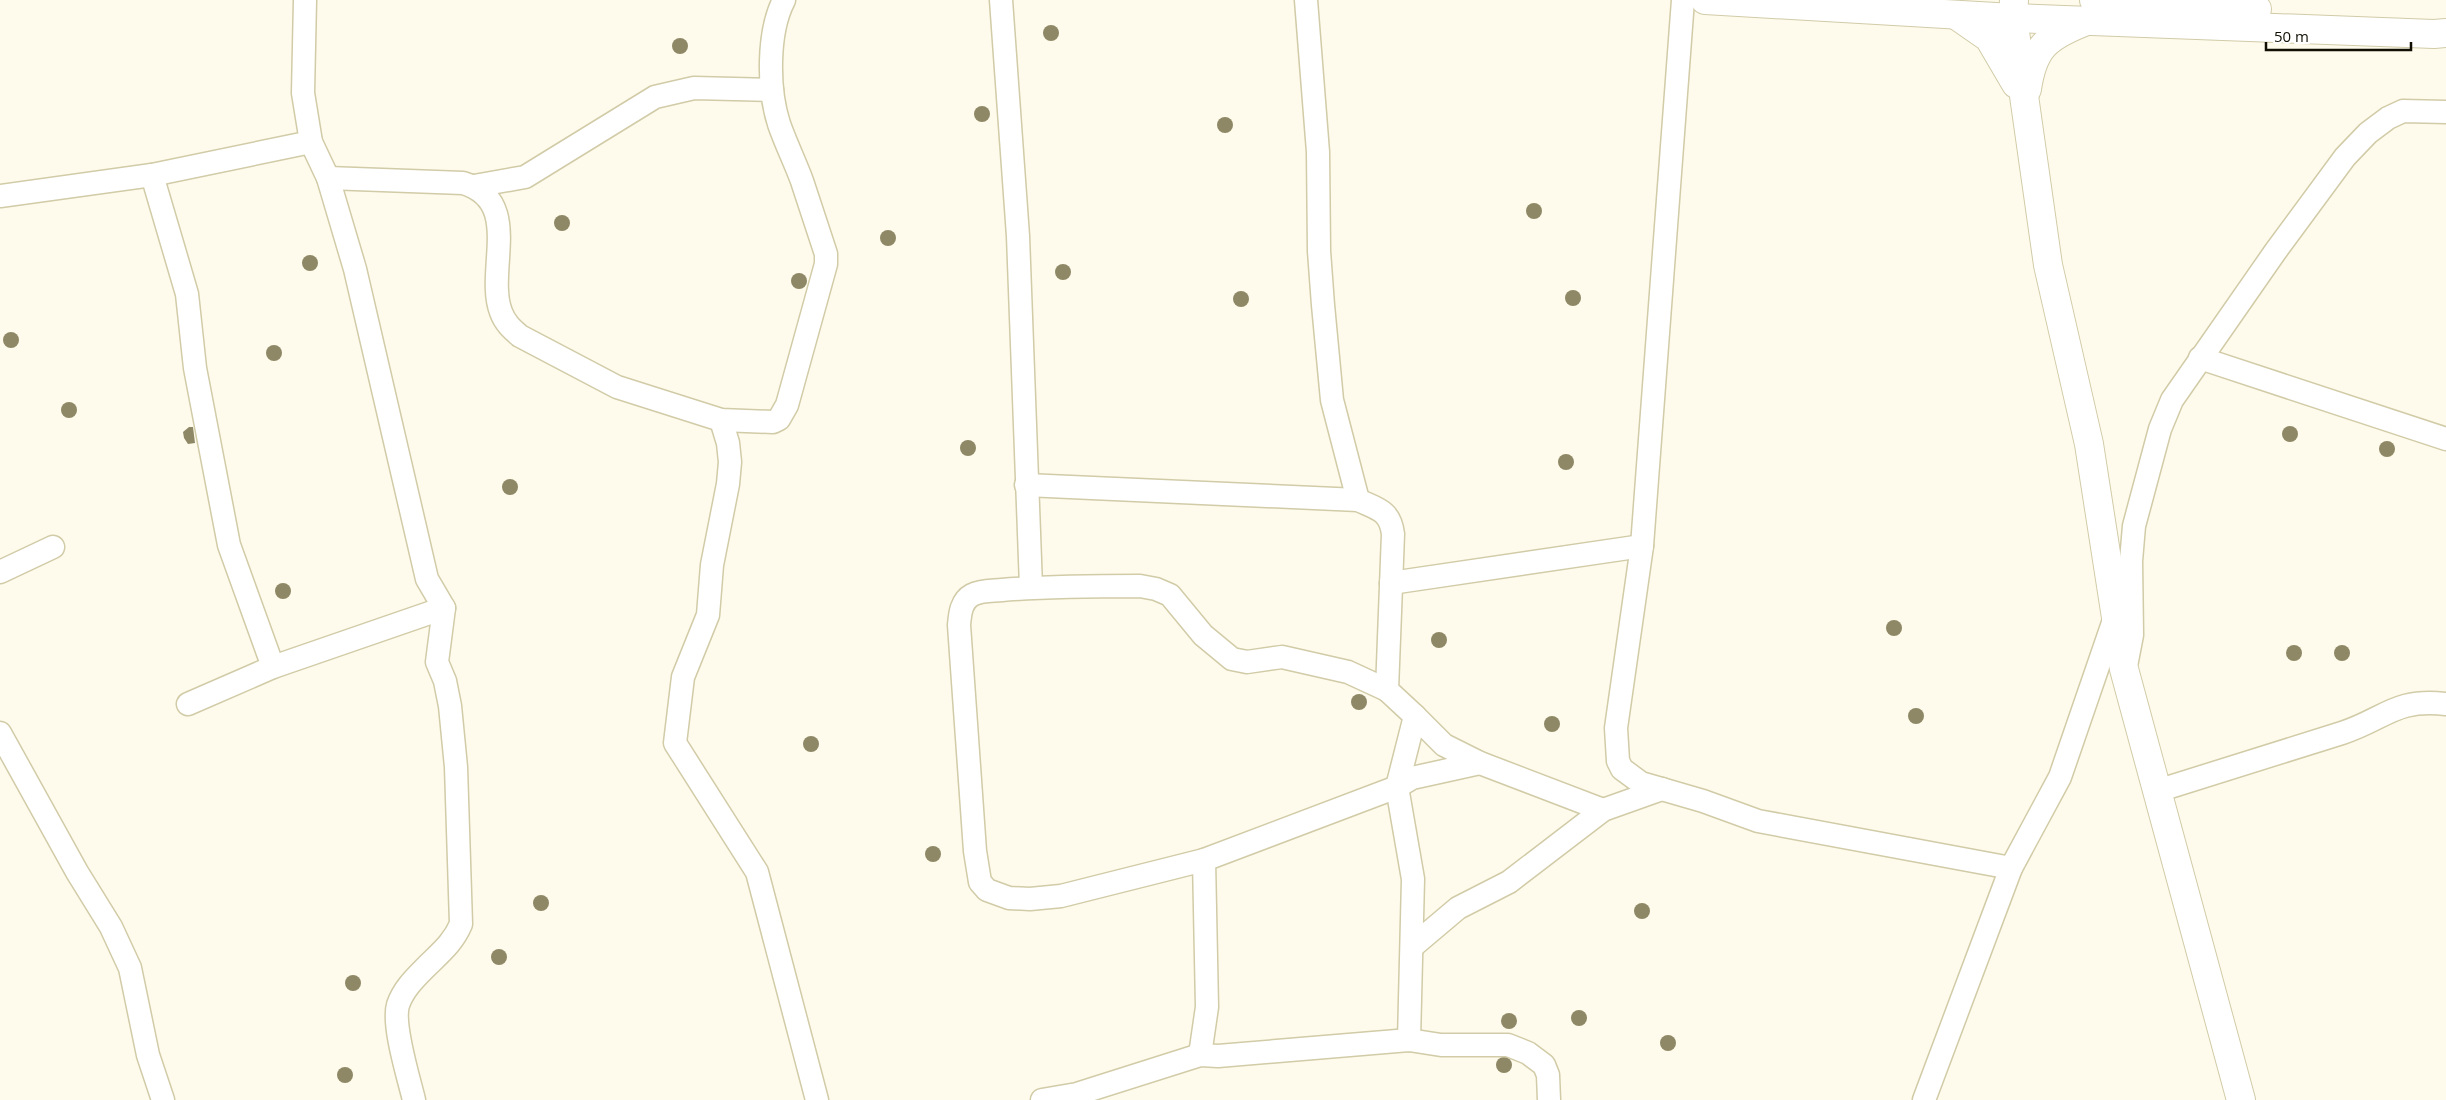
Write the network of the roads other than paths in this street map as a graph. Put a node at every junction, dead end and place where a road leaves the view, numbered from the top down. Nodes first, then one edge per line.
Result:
1 (305, 0) edge
2 (784, 0) edge
3 (1001, 0) edge
4 (1306, 0) edge
5 (1683, 0) edge
6 (1705, 0) edge
7 (2014, 9) edge
8 (2091, 10) edge
9 (1956, 15) junction
10 (2446, 20) edge
11 (2446, 33) edge
12 (772, 90) junction
13 (2026, 103) junction
14 (2446, 112) edge
15 (310, 142) junction
16 (152, 175) junction
17 (328, 178) junction
18 (474, 186) junction
19 (0, 196) edge
20 (2200, 358) junction
21 (721, 420) junction
22 (2446, 439) edge
23 (1026, 486) junction
24 (1358, 500) junction
25 (1642, 546) junction
26 (53, 547) dead end
27 (0, 572) edge
28 (1391, 583) junction
29 (1031, 587) junction
30 (444, 608) junction
31 (2115, 617) junction
32 (273, 666) junction
33 (2124, 669) junction
34 (1387, 690) junction
35 (188, 704) dead end
36 (2446, 704) edge
37 (1415, 716) junction
38 (0, 733) edge
39 (1480, 764) junction
40 (1397, 787) junction
41 (1662, 789) junction
42 (2157, 791) junction
43 (1604, 810) junction
44 (1204, 860) junction
45 (2010, 868) junction
46 (1413, 946) junction
47 (1409, 1040) junction
48 (1200, 1055) junction
49 (163, 1100) edge
50 (414, 1100) edge
51 (817, 1100) edge
52 (1042, 1100) edge
53 (1549, 1100) edge
54 (1924, 1100) edge
55 (2241, 1100) edge

1 - 15 street
2 - 12 street
3 - 23 street
4 - 24 street
5 - 25 street
6 - 9 street
7 - 8 street
7 - 9 street
7 - 13 street
8 - 10 street
8 - 11 street
8 - 13 street
9 - 13 street
12 - 18 street
12 - 21 street
13 - 31 street
14 - 20 street
15 - 16 street
15 - 17 street
16 - 19 street
16 - 32 street
17 - 18 street
17 - 30 street
18 - 21 street
20 - 22 street
20 - 33 street
21 - 51 street
23 - 24 street
23 - 29 street
24 - 28 street
25 - 28 street
25 - 41 street
26 - 27 street
28 - 34 street
29 - 34 street
29 - 44 street
30 - 32 street
30 - 50 street
31 - 33 street
31 - 45 street
32 - 35 street
33 - 42 street
34 - 37 street
36 - 42 street
37 - 39 street
37 - 40 street
38 - 49 street
39 - 40 street
39 - 43 street
40 - 44 street
40 - 46 street
41 - 43 street
41 - 45 street
42 - 55 street
43 - 46 street
44 - 48 street
45 - 54 street
46 - 47 street
47 - 48 street
47 - 53 street
48 - 52 street

